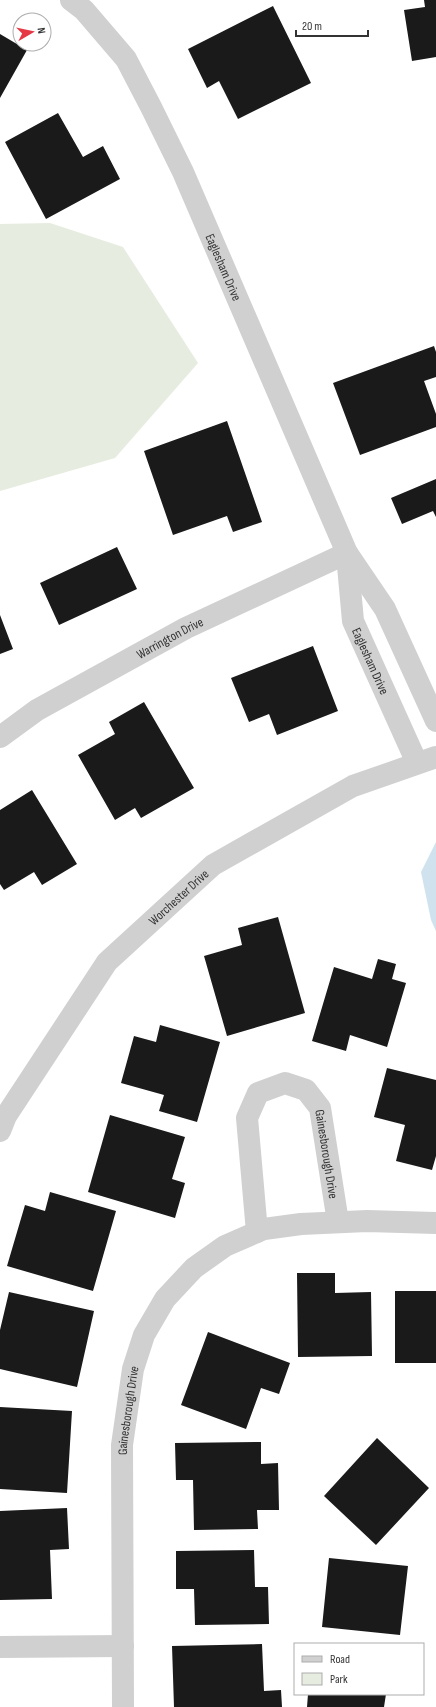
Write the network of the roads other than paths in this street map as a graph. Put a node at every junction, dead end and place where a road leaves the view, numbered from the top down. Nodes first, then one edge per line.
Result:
1 (71, 0) edge
2 (347, 553) junction
3 (436, 721) edge
4 (0, 736) edge
5 (426, 760) edge
6 (0, 1131) edge
7 (338, 1222) junction
8 (436, 1223) edge
9 (257, 1232) junction
10 (123, 1646) junction
11 (0, 1647) edge
12 (123, 1707) edge

1 - 2 street, Eaglesham Drive
2 - 3 street, Eaglesham Drive
2 - 4 street, Warrington Drive
2 - 5 street, Eaglesham Drive
5 - 6 street, Worchester Drive
7 - 8 street, Gainesborough Drive
7 - 9 street, Gainesborough Drive
7 - 9 street, Gainesborough Drive
9 - 10 street, Gainesborough Drive
10 - 11 street
10 - 12 street, Gainesborough Drive

